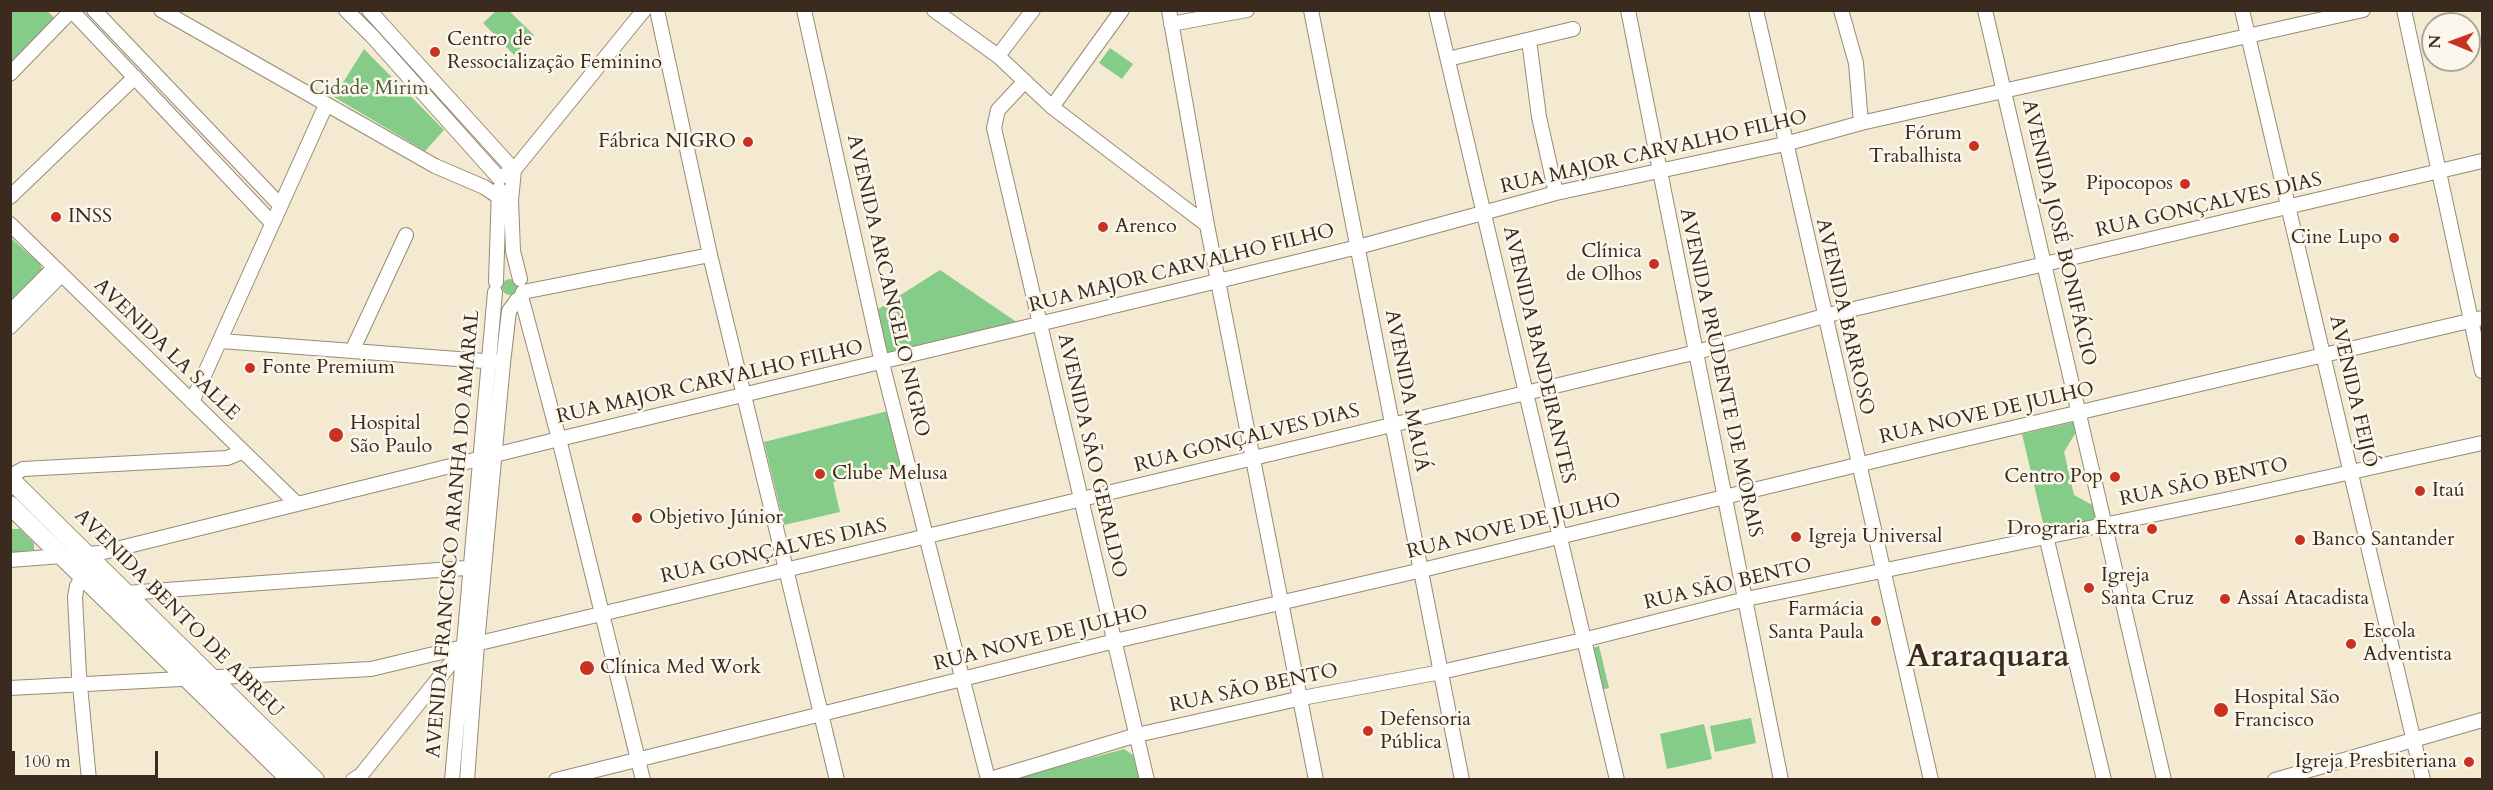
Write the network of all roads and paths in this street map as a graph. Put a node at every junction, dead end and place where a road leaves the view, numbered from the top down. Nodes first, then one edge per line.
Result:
1 (94, 10) edge
2 (161, 10) edge
3 (346, 10) edge
4 (369, 10) edge
5 (644, 10) edge
6 (657, 10) edge
7 (804, 10) edge
8 (934, 10) edge
9 (1033, 10) edge
10 (1122, 10) edge
11 (1247, 10) edge
12 (1311, 10) edge
13 (1436, 10) edge
14 (1628, 10) edge
15 (1756, 10) edge
16 (1842, 10) edge
17 (1985, 10) edge
18 (2242, 10) edge
19 (2363, 10) edge
20 (2404, 10) edge
21 (72, 11) edge
22 (1170, 17) edge
23 (385, 26) junction
24 (1573, 29) dead end
25 (372, 36) junction
26 (2249, 37) junction
27 (1529, 40) junction
28 (998, 56) junction
29 (1448, 59) junction
30 (10, 75) edge
31 (135, 77) junction
32 (1025, 81) junction
33 (2005, 90) junction
34 (326, 105) junction
35 (1052, 107) junction
36 (1780, 108) junction
37 (1862, 123) junction
38 (1804, 139) junction
39 (1785, 144) junction
40 (2482, 161) edge
41 (514, 171) junction
42 (1659, 171) junction
43 (2439, 172) junction
44 (499, 178) junction
45 (1556, 193) junction
46 (10, 197) edge
47 (505, 198) junction
48 (280, 205) junction
49 (2289, 207) junction
50 (1484, 212) junction
51 (272, 223) junction
52 (10, 224) edge
53 (1207, 225) junction
54 (406, 235) dead end
55 (1358, 247) junction
56 (710, 255) junction
57 (2045, 265) junction
58 (57, 271) junction
59 (1218, 281) junction
60 (496, 287) junction
61 (520, 292) junction
62 (10, 312) edge
63 (1824, 316) junction
64 (2477, 319) edge
65 (1040, 324) junction
66 (10, 327) edge
67 (221, 341) junction
68 (352, 351) junction
69 (1697, 352) junction
70 (2324, 355) junction
71 (489, 362) junction
72 (503, 363) junction
73 (882, 363) junction
74 (2482, 371) edge
75 (1526, 392) junction
76 (746, 396) junction
77 (192, 402) junction
78 (2078, 413) junction
79 (1393, 424) junction
80 (559, 439) junction
81 (2482, 443) edge
82 (242, 452) junction
83 (486, 457) junction
84 (1254, 458) junction
85 (1858, 465) junction
86 (2350, 472) junction
87 (11, 479) edge
88 (1726, 497) junction
89 (1081, 500) junction
90 (296, 503) junction
91 (10, 505) edge
92 (2104, 523) junction
93 (927, 536) junction
94 (1560, 536) junction
95 (2046, 536) junction
96 (60, 555) junction
97 (92, 556) junction
98 (10, 560) edge
99 (477, 568) junction
100 (786, 569) junction
101 (1422, 570) junction
102 (1883, 570) junction
103 (82, 576) junction
104 (126, 593) junction
105 (1746, 599) junction
106 (1282, 602) junction
107 (602, 613) junction
108 (1583, 640) junction
109 (1114, 641) junction
110 (470, 646) junction
111 (1441, 672) junction
112 (212, 676) junction
113 (962, 677) junction
114 (187, 678) junction
115 (80, 683) junction
116 (10, 688) edge
117 (1302, 698) junction
118 (820, 713) junction
119 (2482, 720) edge
120 (1137, 735) junction
121 (2413, 740) junction
122 (638, 759) junction
123 (987, 779) edge
124 (89, 780) edge
125 (291, 780) edge
126 (315, 780) edge
127 (353, 780) edge
128 (452, 780) edge
129 (466, 780) edge
130 (556, 780) edge
131 (643, 780) edge
132 (837, 780) edge
133 (1147, 780) edge
134 (1316, 780) edge
135 (1462, 780) edge
136 (1617, 780) edge
137 (1781, 780) edge
138 (1931, 780) edge
139 (2104, 780) edge
140 (2164, 780) edge
141 (2275, 780) edge
142 (2423, 780) edge

1 - 48 street
2 - 34 street
3 - 25 street
4 - 23 street
5 - 41 street
6 - 56 street
7 - 73 street, AVENIDA ARCANGELO NIGRO
8 - 28 street
9 - 28 street
10 - 35 street
11 - 22 street
12 - 55 street, AVENIDA MAUÁ
13 - 29 street, AVENIDA BANDEIRANTES
14 - 42 street, AVENIDA PRUDENTE DE MORAIS
15 - 36 street, AVENIDA BARROSO
16 - 37 street
17 - 33 street, AVENIDA JOSÉ BONIFÁCIO
18 - 26 street, AVENIDA FEIJÓ
19 - 26 street, RUA MAJOR CARVALHO FILHO
20 - 43 street
21 - 30 street
21 - 31 street
22 - 53 street
23 - 25 street
23 - 41 street
24 - 27 street
25 - 44 street
26 - 33 street, RUA MAJOR CARVALHO FILHO
26 - 49 street, AVENIDA FEIJÓ
27 - 29 street
27 - 45 street
28 - 32 street
29 - 50 street, AVENIDA BANDEIRANTES
31 - 46 street
31 - 51 street
32 - 35 street
32 - 65 street, AVENIDA SÃO GERALDO
33 - 37 street, RUA MAJOR CARVALHO FILHO
33 - 57 street, AVENIDA JOSÉ BONIFÁCIO
34 - 47 street
34 - 48 street
35 - 53 street
36 - 38 street, AVENIDA BARROSO
36 - 39 street, AVENIDA BARROSO
37 - 38 street, RUA MAJOR CARVALHO FILHO
38 - 39 street, RUA MAJOR CARVALHO FILHO
39 - 42 street, RUA MAJOR CARVALHO FILHO
39 - 63 street, AVENIDA BARROSO
40 - 43 street, RUA GONÇALVES DIAS
41 - 44 street
41 - 47 street, AVENIDA FRANCISCO ARANHA DO AMARAL
42 - 45 street, RUA MAJOR CARVALHO FILHO
42 - 69 street, AVENIDA PRUDENTE DE MORAIS
43 - 49 street, RUA GONÇALVES DIAS
43 - 64 street
44 - 47 street, AVENIDA FRANCISCO ARANHA DO AMARAL
45 - 50 street, RUA MAJOR CARVALHO FILHO
47 - 60 street, AVENIDA FRANCISCO ARANHA DO AMARAL
47 - 61 street, AVENIDA FRANCISCO ARANHA DO AMARAL
48 - 51 street
49 - 57 street, RUA GONÇALVES DIAS
49 - 70 street, AVENIDA FEIJÓ
50 - 55 street, RUA MAJOR CARVALHO FILHO
50 - 75 street, AVENIDA BANDEIRANTES
51 - 67 street
52 - 58 street, AVENIDA LA SALLE
53 - 59 street
54 - 68 street
55 - 59 street, RUA MAJOR CARVALHO FILHO
55 - 79 street, AVENIDA MAUÁ
56 - 61 street
56 - 76 street
57 - 63 street, RUA GONÇALVES DIAS
57 - 78 street, AVENIDA JOSÉ BONIFÁCIO
58 - 62 street
58 - 66 street
58 - 77 street, AVENIDA LA SALLE
59 - 65 street, RUA MAJOR CARVALHO FILHO
59 - 84 street
60 - 61 street
60 - 61 street
60 - 71 street, AVENIDA FRANCISCO ARANHA DO AMARAL
61 - 72 street, AVENIDA FRANCISCO ARANHA DO AMARAL
61 - 80 street
63 - 69 street, RUA GONÇALVES DIAS
63 - 85 street, AVENIDA BARROSO
64 - 70 street, RUA NOVE DE JULHO
64 - 74 street
65 - 73 street, RUA MAJOR CARVALHO FILHO
65 - 89 street, AVENIDA SÃO GERALDO
67 - 68 street
67 - 77 street
68 - 71 street
69 - 75 street, RUA GONÇALVES DIAS
69 - 88 street, AVENIDA PRUDENTE DE MORAIS
70 - 78 street, RUA NOVE DE JULHO
70 - 86 street, AVENIDA FEIJÓ
71 - 72 street
71 - 83 street, AVENIDA FRANCISCO ARANHA DO AMARAL
72 - 83 street, AVENIDA FRANCISCO ARANHA DO AMARAL
73 - 76 street, RUA MAJOR CARVALHO FILHO
73 - 93 street, AVENIDA ARCANGELO NIGRO
75 - 79 street, RUA GONÇALVES DIAS
75 - 94 street, AVENIDA BANDEIRANTES
76 - 80 street, RUA MAJOR CARVALHO FILHO
76 - 100 street
77 - 82 street, AVENIDA LA SALLE
78 - 85 street, RUA NOVE DE JULHO
78 - 92 street, AVENIDA JOSÉ BONIFÁCIO
79 - 84 street, RUA GONÇALVES DIAS
79 - 101 street, AVENIDA MAUÁ
80 - 83 street, RUA MAJOR CARVALHO FILHO
80 - 107 street
81 - 86 street, RUA SÃO BENTO
82 - 87 street
82 - 90 street, AVENIDA LA SALLE
83 - 90 street, RUA MAJOR CARVALHO FILHO
83 - 99 street, AVENIDA FRANCISCO ARANHA DO AMARAL
84 - 89 street, RUA GONÇALVES DIAS
84 - 106 street
85 - 88 street, RUA NOVE DE JULHO
85 - 102 street, AVENIDA BARROSO
86 - 92 street, RUA SÃO BENTO
86 - 121 street, AVENIDA FEIJÓ
87 - 97 main road, AVENIDA BENTO DE ABREU
88 - 94 street, RUA NOVE DE JULHO
88 - 105 street, AVENIDA PRUDENTE DE MORAIS
89 - 93 street, RUA GONÇALVES DIAS
89 - 109 street, AVENIDA SÃO GERALDO
90 - 97 street, RUA MAJOR CARVALHO FILHO
91 - 96 main road, AVENIDA BENTO DE ABREU
92 - 95 street, RUA SÃO BENTO
92 - 140 street, AVENIDA JOSÉ BONIFÁCIO
93 - 100 street, RUA GONÇALVES DIAS
93 - 113 street, AVENIDA ARCANGELO NIGRO
94 - 101 street, RUA NOVE DE JULHO
94 - 108 street, AVENIDA BANDEIRANTES
95 - 102 street, RUA SÃO BENTO
95 - 139 street
96 - 97 street, RUA MAJOR CARVALHO FILHO
96 - 98 street, RUA MAJOR CARVALHO FILHO
96 - 103 main road, AVENIDA BENTO DE ABREU
97 - 103 street
97 - 104 main road, AVENIDA BENTO DE ABREU
99 - 104 street
99 - 110 street, AVENIDA FRANCISCO ARANHA DO AMARAL
100 - 107 street, RUA GONÇALVES DIAS
100 - 118 street
101 - 106 street, RUA NOVE DE JULHO
101 - 111 street, AVENIDA MAUÁ
102 - 105 street, RUA SÃO BENTO
102 - 138 street, AVENIDA BARROSO
103 - 114 main road, AVENIDA BENTO DE ABREU
103 - 115 street
104 - 112 main road, AVENIDA BENTO DE ABREU
105 - 108 street, RUA SÃO BENTO
105 - 137 street, AVENIDA PRUDENTE DE MORAIS
106 - 109 street, RUA NOVE DE JULHO
106 - 117 street
107 - 110 street, RUA GONÇALVES DIAS
107 - 122 street
108 - 111 street, RUA SÃO BENTO
108 - 136 street, AVENIDA BANDEIRANTES
109 - 113 street, RUA NOVE DE JULHO
109 - 120 street, AVENIDA SÃO GERALDO
110 - 112 street, RUA GONÇALVES DIAS
110 - 127 street
110 - 128 street, AVENIDA FRANCISCO ARANHA DO AMARAL
110 - 129 street, AVENIDA FRANCISCO ARANHA DO AMARAL
111 - 117 street, RUA SÃO BENTO
111 - 135 street, AVENIDA MAUÁ
112 - 114 street, RUA GONÇALVES DIAS
112 - 126 main road, AVENIDA BENTO DE ABREU
113 - 118 street, RUA NOVE DE JULHO
113 - 123 street, AVENIDA ARCANGELO NIGRO
114 - 115 street, RUA GONÇALVES DIAS
114 - 125 main road, AVENIDA BENTO DE ABREU
115 - 116 street, RUA GONÇALVES DIAS
115 - 124 street
117 - 120 street, RUA SÃO BENTO
117 - 134 street
118 - 122 street, RUA NOVE DE JULHO
118 - 132 street
119 - 121 street
120 - 123 street, RUA SÃO BENTO
120 - 133 street, AVENIDA SÃO GERALDO
121 - 141 street
121 - 142 street, AVENIDA FEIJÓ
122 - 130 street, RUA NOVE DE JULHO
122 - 131 street

